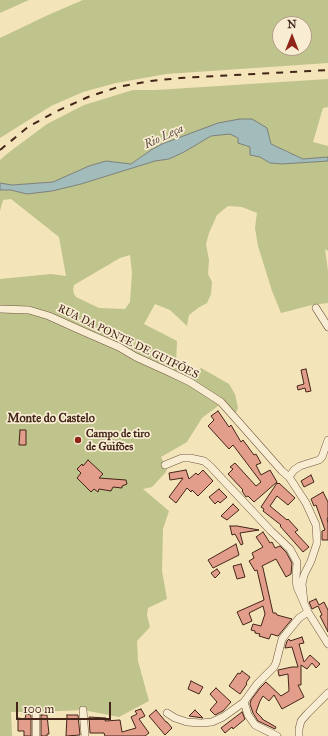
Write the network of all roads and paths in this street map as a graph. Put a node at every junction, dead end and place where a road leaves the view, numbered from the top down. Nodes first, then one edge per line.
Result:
1 (316, 308) dead end
2 (0, 309) edge
3 (328, 327) edge
4 (328, 440) edge
5 (164, 465) dead end
6 (289, 477) junction
7 (304, 602) junction
8 (308, 612) junction
9 (328, 644) edge
10 (328, 694) edge
11 (244, 702) junction
12 (83, 710) dead end
13 (36, 712) dead end
14 (167, 713) dead end
15 (36, 736) edge
16 (85, 736) edge
17 (277, 736) edge
18 (299, 736) edge

1 - 3 street
2 - 6 street, RUA DA PONTE DE GUIFÕES
4 - 6 street
5 - 7 street
6 - 7 street, RUA DA PONTE DE GUIFÕES
7 - 8 street
8 - 9 street
8 - 11 street
10 - 18 street
11 - 14 street
11 - 17 street
12 - 16 street
13 - 15 street

